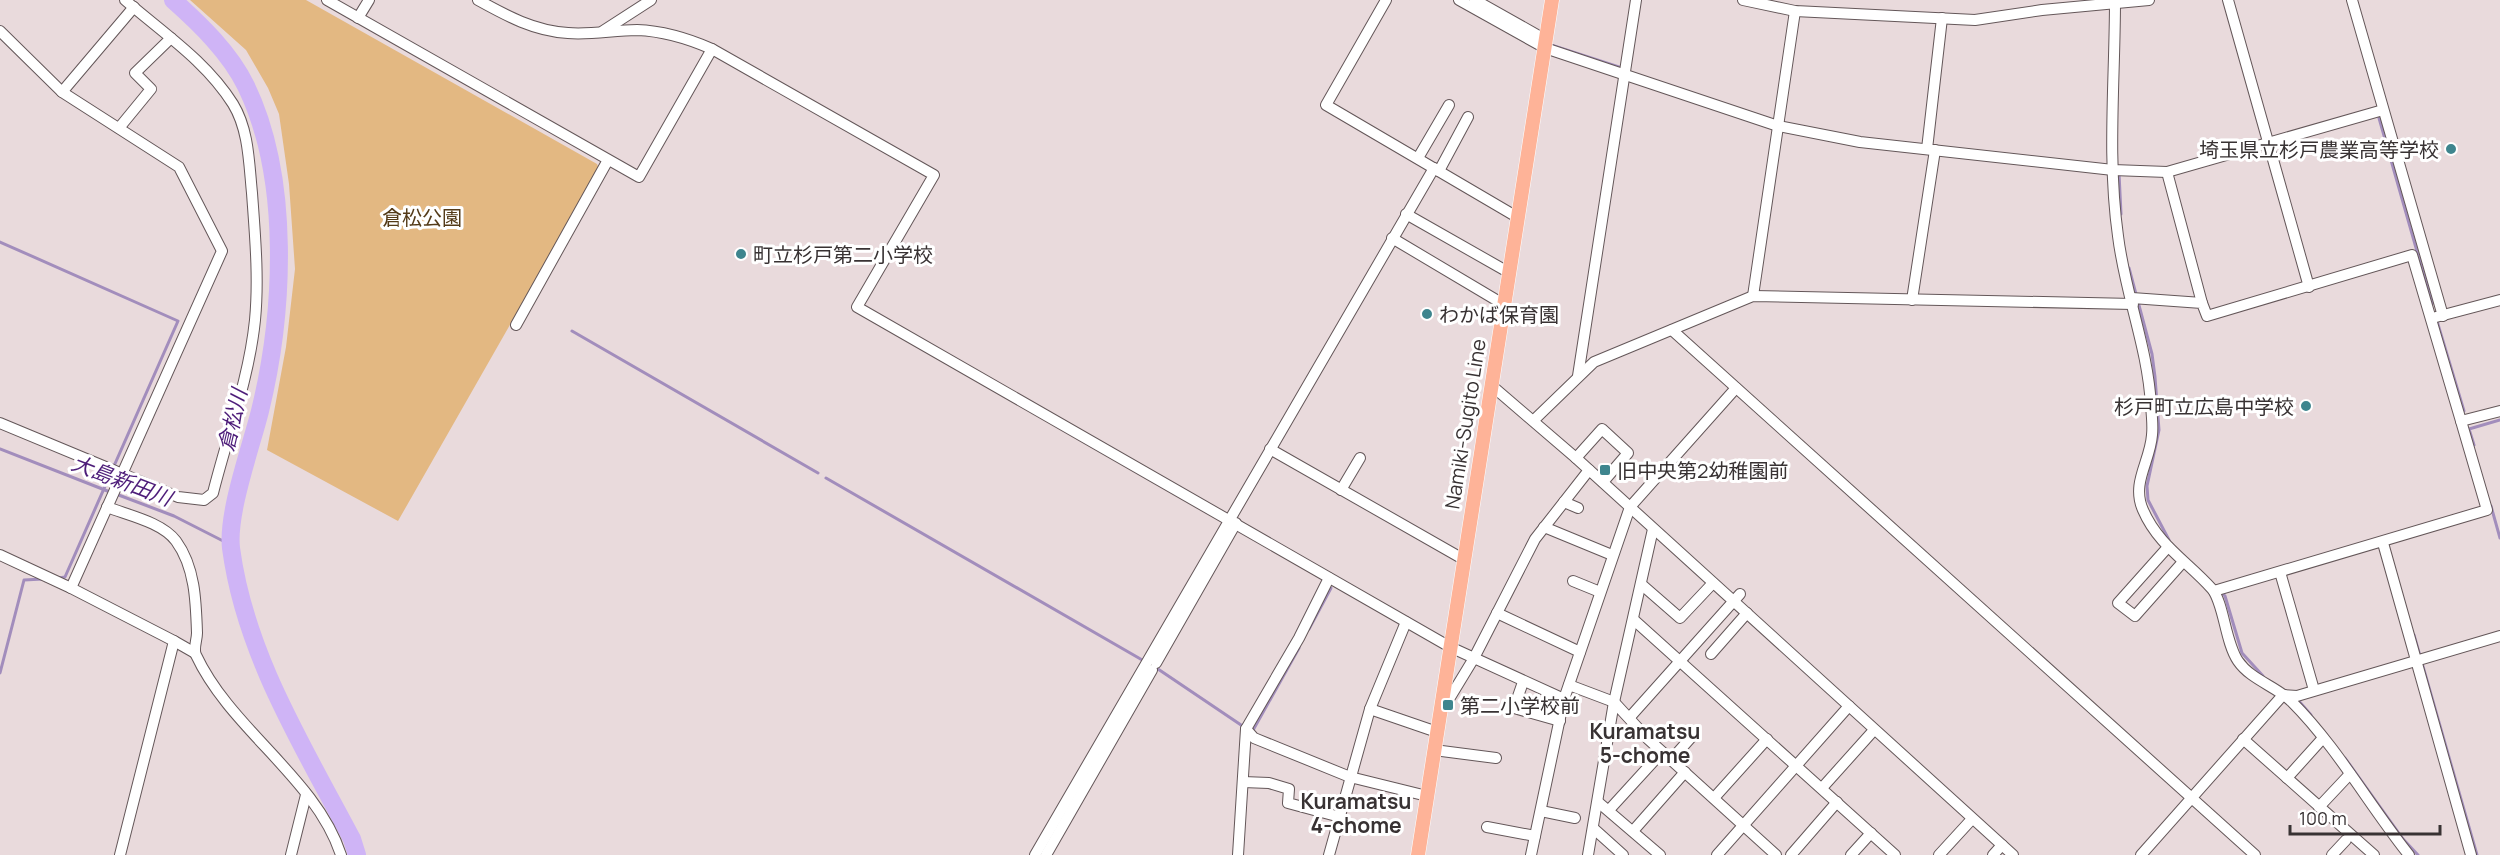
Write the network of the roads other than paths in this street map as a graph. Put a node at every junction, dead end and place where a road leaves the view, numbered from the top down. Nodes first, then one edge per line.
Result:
1 (327, 0) edge
2 (369, 0) edge
3 (478, 0) edge
4 (651, 0) edge
5 (1386, 0) edge
6 (1459, 0) edge
7 (1475, 0) edge
8 (1552, 0) edge
9 (1636, 0) edge
10 (1743, 0) edge
11 (2149, 0) edge
12 (2228, 0) edge
13 (2352, 0) edge
14 (2115, 1) edge
15 (130, 4) edge
16 (1796, 11) junction
17 (358, 18) junction
18 (1942, 18) junction
19 (0, 31) edge
20 (601, 32) junction
21 (171, 38) junction
22 (1545, 44) junction
23 (712, 49) junction
24 (1624, 74) junction
25 (62, 92) junction
26 (1449, 105) dead end
27 (2383, 110) junction
28 (1468, 117) dead end
29 (1778, 126) junction
30 (119, 128) junction
31 (2269, 143) junction
32 (1931, 150) junction
33 (1418, 158) junction
34 (608, 160) junction
35 (1436, 169) junction
36 (2113, 170) junction
37 (2167, 172) junction
38 (1406, 214) junction
39 (1517, 217) junction
40 (1392, 238) junction
41 (1508, 272) junction
42 (2309, 286) junction
43 (1753, 296) junction
44 (1912, 300) junction
45 (2500, 300) edge
46 (2132, 301) junction
47 (2202, 303) junction
48 (1503, 304) junction
49 (2443, 316) junction
50 (2430, 319) junction
51 (516, 325) dead end
52 (1672, 330) junction
53 (1578, 376) junction
54 (1491, 385) junction
55 (1736, 388) junction
56 (2500, 411) edge
57 (1534, 420) junction
58 (2461, 420) junction
59 (0, 423) edge
60 (1270, 449) junction
61 (1360, 458) dead end
62 (1576, 458) junction
63 (1589, 470) junction
64 (121, 474) junction
65 (1603, 482) junction
66 (1341, 490) junction
67 (1564, 502) junction
68 (106, 507) junction
69 (1630, 507) junction
70 (1578, 508) dead end
71 (1233, 521) junction
72 (1545, 527) junction
73 (1653, 529) junction
74 (2383, 543) junction
75 (2168, 547) junction
76 (0, 555) edge
77 (1612, 555) junction
78 (1463, 559) junction
79 (2182, 563) junction
80 (2280, 572) junction
81 (1329, 578) junction
82 (1573, 581) dead end
83 (1713, 583) junction
84 (1641, 584) junction
85 (71, 588) junction
86 (2214, 591) junction
87 (1600, 592) junction
88 (1736, 597) junction
89 (1497, 613) junction
90 (1747, 613) junction
91 (1634, 620) junction
92 (1406, 622) junction
93 (2500, 636) edge
94 (174, 641) junction
95 (1450, 647) junction
96 (1580, 652) junction
97 (195, 653) junction
98 (1711, 654) dead end
99 (1474, 658) junction
100 (1680, 660) junction
101 (2416, 660) junction
102 (1523, 682) junction
103 (1569, 685) junction
104 (2314, 690) junction
105 (2283, 695) junction
106 (1564, 699) junction
107 (1614, 702) junction
108 (1849, 706) junction
109 (1370, 709) junction
110 (1440, 714) junction
111 (1630, 717) junction
112 (1560, 722) junction
113 (1246, 729) junction
114 (1874, 730) junction
115 (1437, 732) junction
116 (1695, 733) dead end
117 (2323, 738) junction
118 (1767, 739) junction
119 (2244, 739) junction
120 (1434, 750) junction
121 (1662, 752) junction
122 (1496, 758) dead end
123 (1671, 760) junction
124 (1797, 766) junction
125 (1685, 772) junction
126 (2350, 774) junction
127 (1350, 777) junction
128 (2287, 778) junction
129 (1243, 782) junction
130 (1822, 788) junction
131 (306, 795) junction
132 (1427, 796) junction
133 (2192, 797) junction
134 (1714, 798) junction
135 (1598, 801) junction
136 (1837, 802) junction
137 (2319, 807) junction
138 (1609, 810) junction
139 (1540, 811) junction
140 (1340, 817) junction
141 (1575, 818) dead end
142 (1972, 819) junction
143 (1743, 825) junction
144 (1486, 827) dead end
145 (1593, 828) junction
146 (1633, 831) junction
147 (1871, 833) junction
148 (1535, 836) junction
149 (2346, 840) dead end
150 (2002, 845) junction
151 (2361, 851) edge
152 (120, 855) edge
153 (291, 855) edge
154 (341, 855) edge
155 (1035, 855) edge
156 (1046, 855) edge
157 (1238, 855) edge
158 (1329, 855) edge
159 (1418, 855) edge
160 (1531, 855) edge
161 (1588, 855) edge
162 (1623, 855) edge
163 (1660, 855) edge
164 (1717, 855) edge
165 (1776, 855) edge
166 (1791, 855) edge
167 (1851, 855) edge
168 (1895, 855) edge
169 (1939, 855) edge
170 (1993, 855) edge
171 (2013, 855) edge
172 (2141, 855) edge
173 (2255, 855) edge
174 (2332, 855) edge
175 (2374, 855) edge
176 (2409, 855) edge
177 (2471, 855) edge

1 - 17 street
2 - 17 street
3 - 20 street
4 - 20 street
5 - 33 street
6 - 22 street
7 - 22 street
8 - 22 main road, Namiki-Sugito Line
9 - 24 street
10 - 16 street
11 - 14 street
12 - 31 street
13 - 27 street
14 - 18 street
14 - 36 street
15 - 21 street
15 - 25 street
16 - 18 street
16 - 29 street
17 - 34 street
18 - 32 street
19 - 25 street
20 - 23 street
21 - 30 street
21 - 64 street
22 - 24 street
22 - 39 main road, Namiki-Sugito Line
23 - 34 street
23 - 71 street
24 - 29 street
24 - 53 street
25 - 30 street
26 - 33 street
27 - 31 street
27 - 49 street
28 - 35 street
29 - 32 street
29 - 43 street
30 - 64 street
31 - 37 street
31 - 42 street
32 - 36 street
32 - 44 street
33 - 35 street
34 - 51 street
35 - 38 street
35 - 39 street
36 - 37 street
36 - 46 street
37 - 47 street
38 - 40 street
38 - 41 street
39 - 41 main road, Namiki-Sugito Line
40 - 48 street
40 - 60 street
41 - 48 main road, Namiki-Sugito Line
42 - 47 street
42 - 50 street
43 - 44 street
43 - 52 street
44 - 46 street
45 - 49 street
46 - 47 street
46 - 75 street
48 - 54 main road, Namiki-Sugito Line
49 - 50 street
50 - 58 street
52 - 53 street
52 - 55 street
53 - 57 street
54 - 57 street
54 - 78 main road, Namiki-Sugito Line
55 - 69 street
55 - 133 street
56 - 58 street
57 - 62 street
58 - 74 street
59 - 64 street
60 - 66 street
60 - 71 street
61 - 66 street
62 - 63 street
62 - 65 street
63 - 65 street
63 - 67 street
64 - 68 street
65 - 69 street
66 - 78 street
67 - 70 street
67 - 72 street
68 - 85 street
68 - 97 street
69 - 73 street
69 - 77 street
71 - 81 street
71 - 155 street
71 - 156 street
72 - 77 street
72 - 89 street
73 - 83 street
73 - 84 street
74 - 80 street
74 - 101 street
75 - 79 street
75 - 79 street
76 - 85 street
77 - 87 street
78 - 95 main road, Namiki-Sugito Line
79 - 86 street
80 - 86 street
80 - 104 street
81 - 92 street
81 - 113 street
82 - 87 street
83 - 84 street
83 - 88 street
84 - 91 street
85 - 94 street
86 - 105 street
87 - 96 street
88 - 90 street
88 - 100 street
89 - 96 street
89 - 99 street
90 - 98 street
90 - 108 street
91 - 100 street
91 - 107 street
92 - 95 street
92 - 109 street
93 - 101 street
94 - 97 street
94 - 152 street
95 - 99 street
95 - 110 main road, Namiki-Sugito Line
96 - 103 street
97 - 131 street
99 - 102 street
99 - 110 street
100 - 111 street
100 - 118 street
101 - 104 street
101 - 177 street
102 - 106 street
102 - 112 street
103 - 106 street
103 - 107 street
104 - 105 street
105 - 117 street
105 - 119 street
106 - 112 street
107 - 111 street
107 - 135 street
108 - 114 street
108 - 124 street
109 - 115 street
109 - 127 street
110 - 115 main road, Namiki-Sugito Line
111 - 121 street
112 - 139 street
113 - 127 street
113 - 129 street
114 - 130 street
114 - 142 street
115 - 120 main road, Namiki-Sugito Line
116 - 123 street
117 - 126 street
117 - 128 street
118 - 124 street
118 - 134 street
119 - 128 street
119 - 133 street
120 - 122 street
120 - 132 main road, Namiki-Sugito Line
121 - 123 street
121 - 138 street
123 - 125 street
124 - 130 street
124 - 143 street
125 - 134 street
125 - 146 street
126 - 137 street
126 - 176 street
127 - 132 street
127 - 140 street
128 - 137 street
129 - 140 street
129 - 157 street
130 - 136 street
131 - 153 street
131 - 154 street
132 - 159 main road, Namiki-Sugito Line
133 - 172 street
133 - 173 street
134 - 143 street
135 - 138 street
135 - 145 street
136 - 147 street
136 - 166 street
137 - 151 street
138 - 146 street
139 - 141 street
139 - 148 street
140 - 158 street
142 - 150 street
142 - 169 street
143 - 164 street
143 - 165 street
144 - 148 street
145 - 161 street
145 - 162 street
146 - 163 street
147 - 167 street
147 - 168 street
148 - 160 street
149 - 174 street
150 - 170 street
150 - 171 street
151 - 175 street

